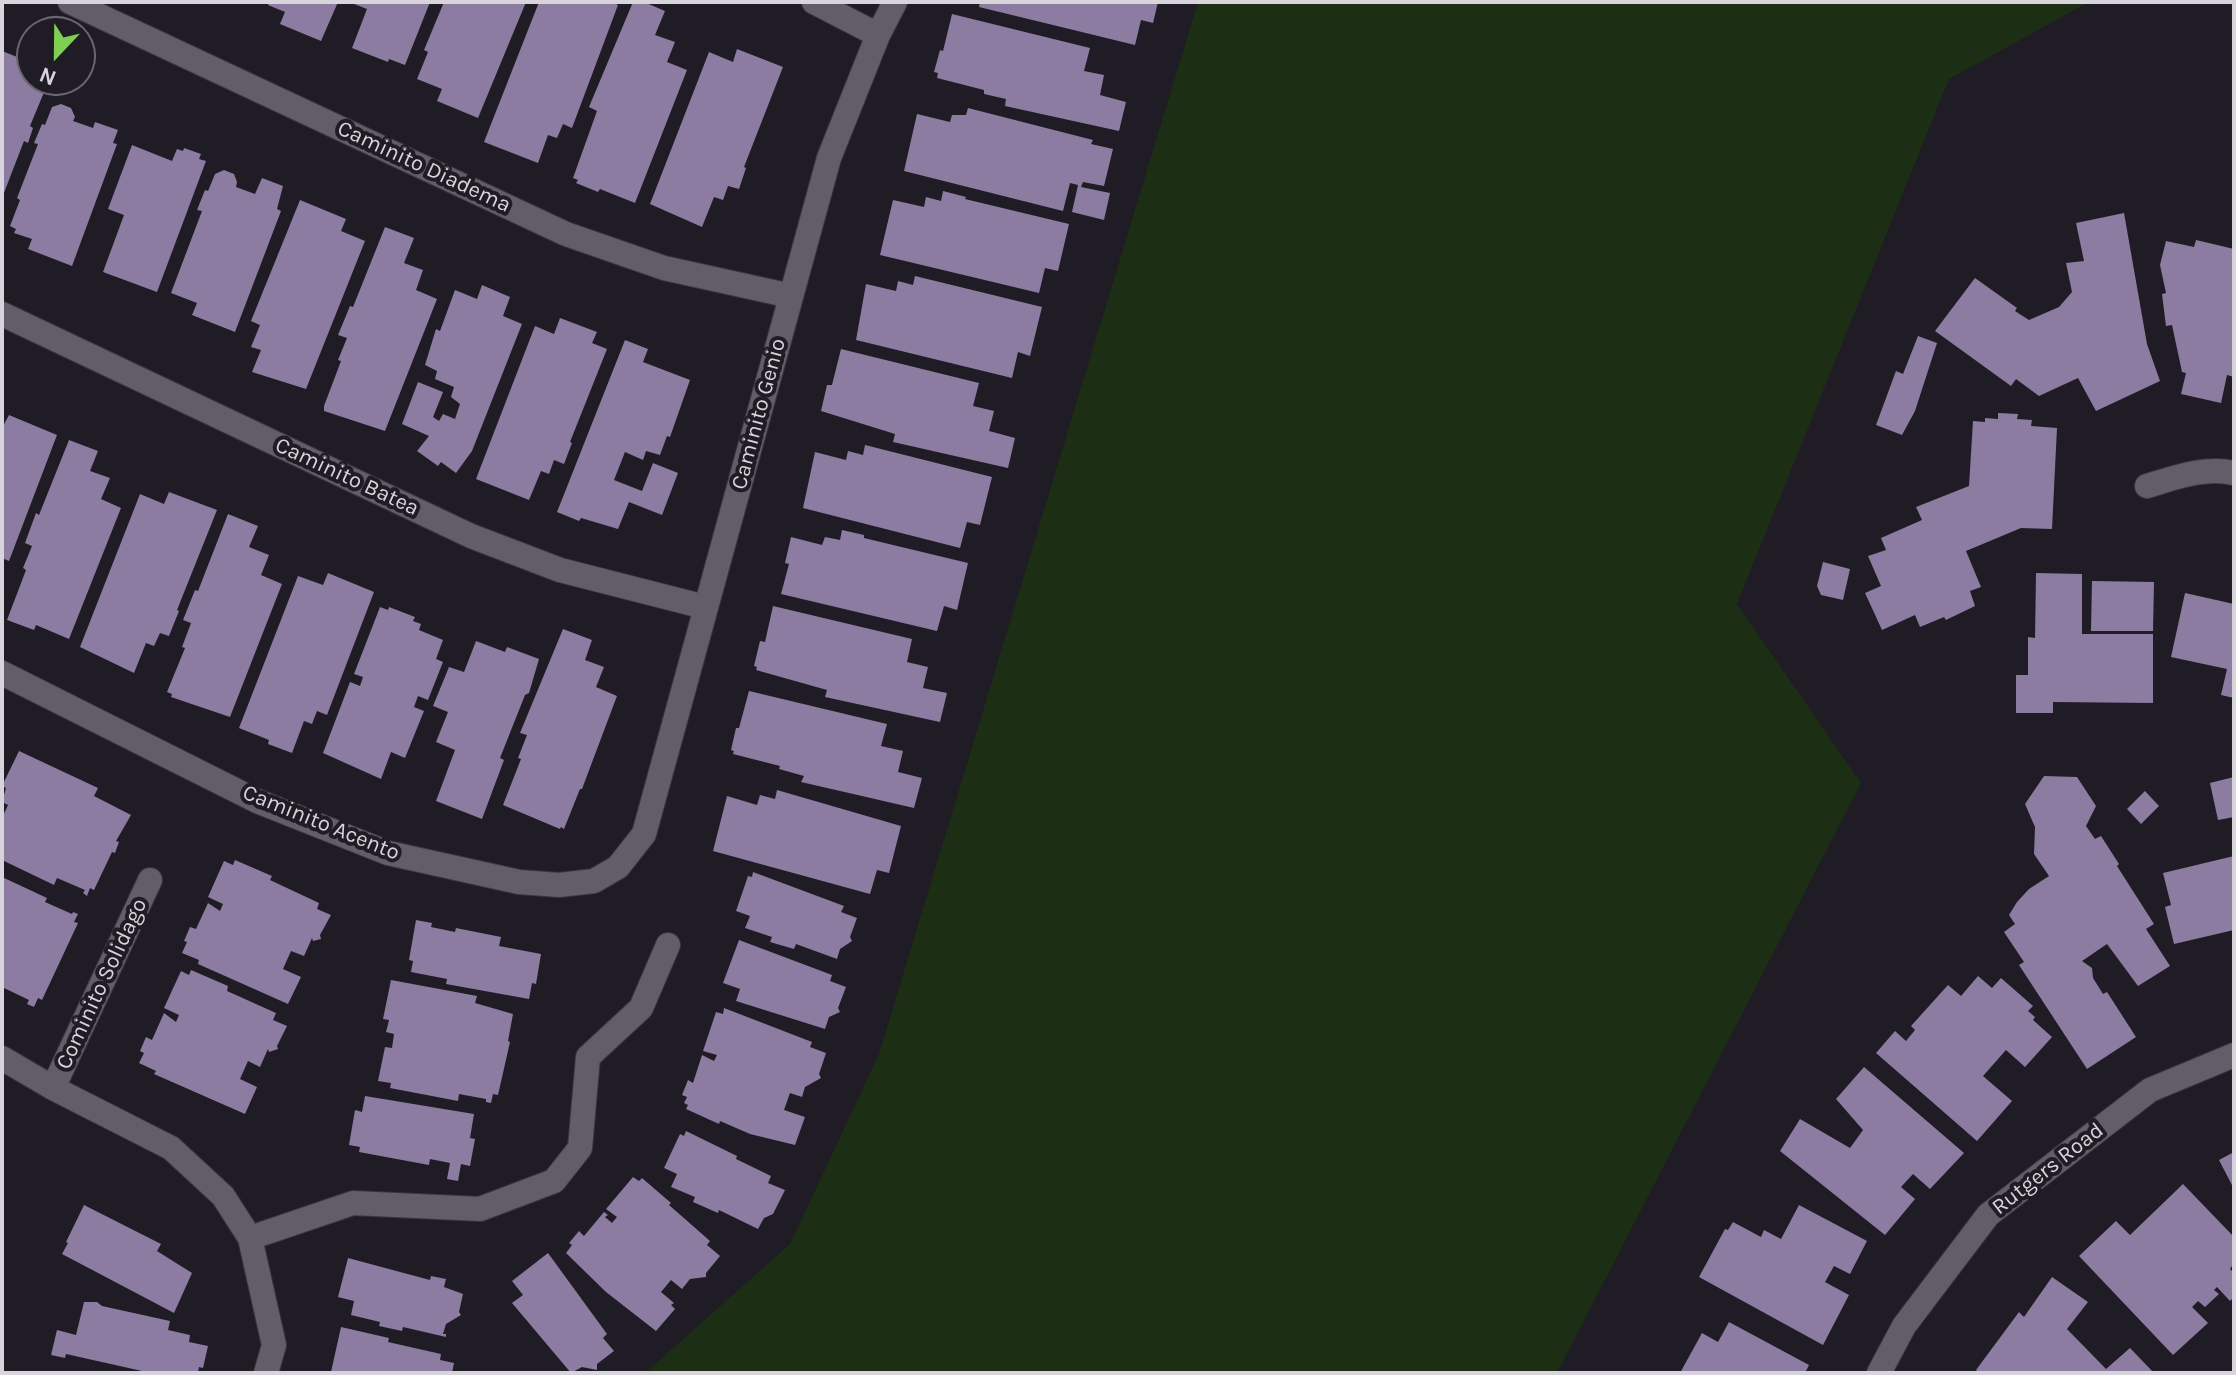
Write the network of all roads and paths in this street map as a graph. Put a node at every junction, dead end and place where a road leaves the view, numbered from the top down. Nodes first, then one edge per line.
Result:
1 (70, 2) edge
2 (814, 2) edge
3 (895, 2) edge
4 (878, 35) junction
5 (791, 296) junction
6 (2, 314) edge
7 (2234, 473) edge
8 (2147, 486) dead end
9 (705, 607) junction
10 (2, 673) edge
11 (644, 834) joint
12 (150, 880) dead end
13 (668, 945) dead end
14 (2234, 1055) edge
15 (2, 1058) edge
16 (53, 1088) junction
17 (250, 1238) junction
18 (266, 1373) edge
19 (1879, 1373) edge

1 - 5 street, Caminito Diadema
2 - 4 street
3 - 4 street, Caminito Genio
4 - 5 street, Caminito Genio
5 - 9 street, Caminito Genio
6 - 9 street, Caminito Batea
7 - 8 street
9 - 11 street, Caminito Genio
10 - 11 street, Caminito Acento
12 - 16 street, Cominito Solidago
13 - 17 street
14 - 19 street, Rutgers Road
15 - 16 street
16 - 17 street
17 - 18 street

